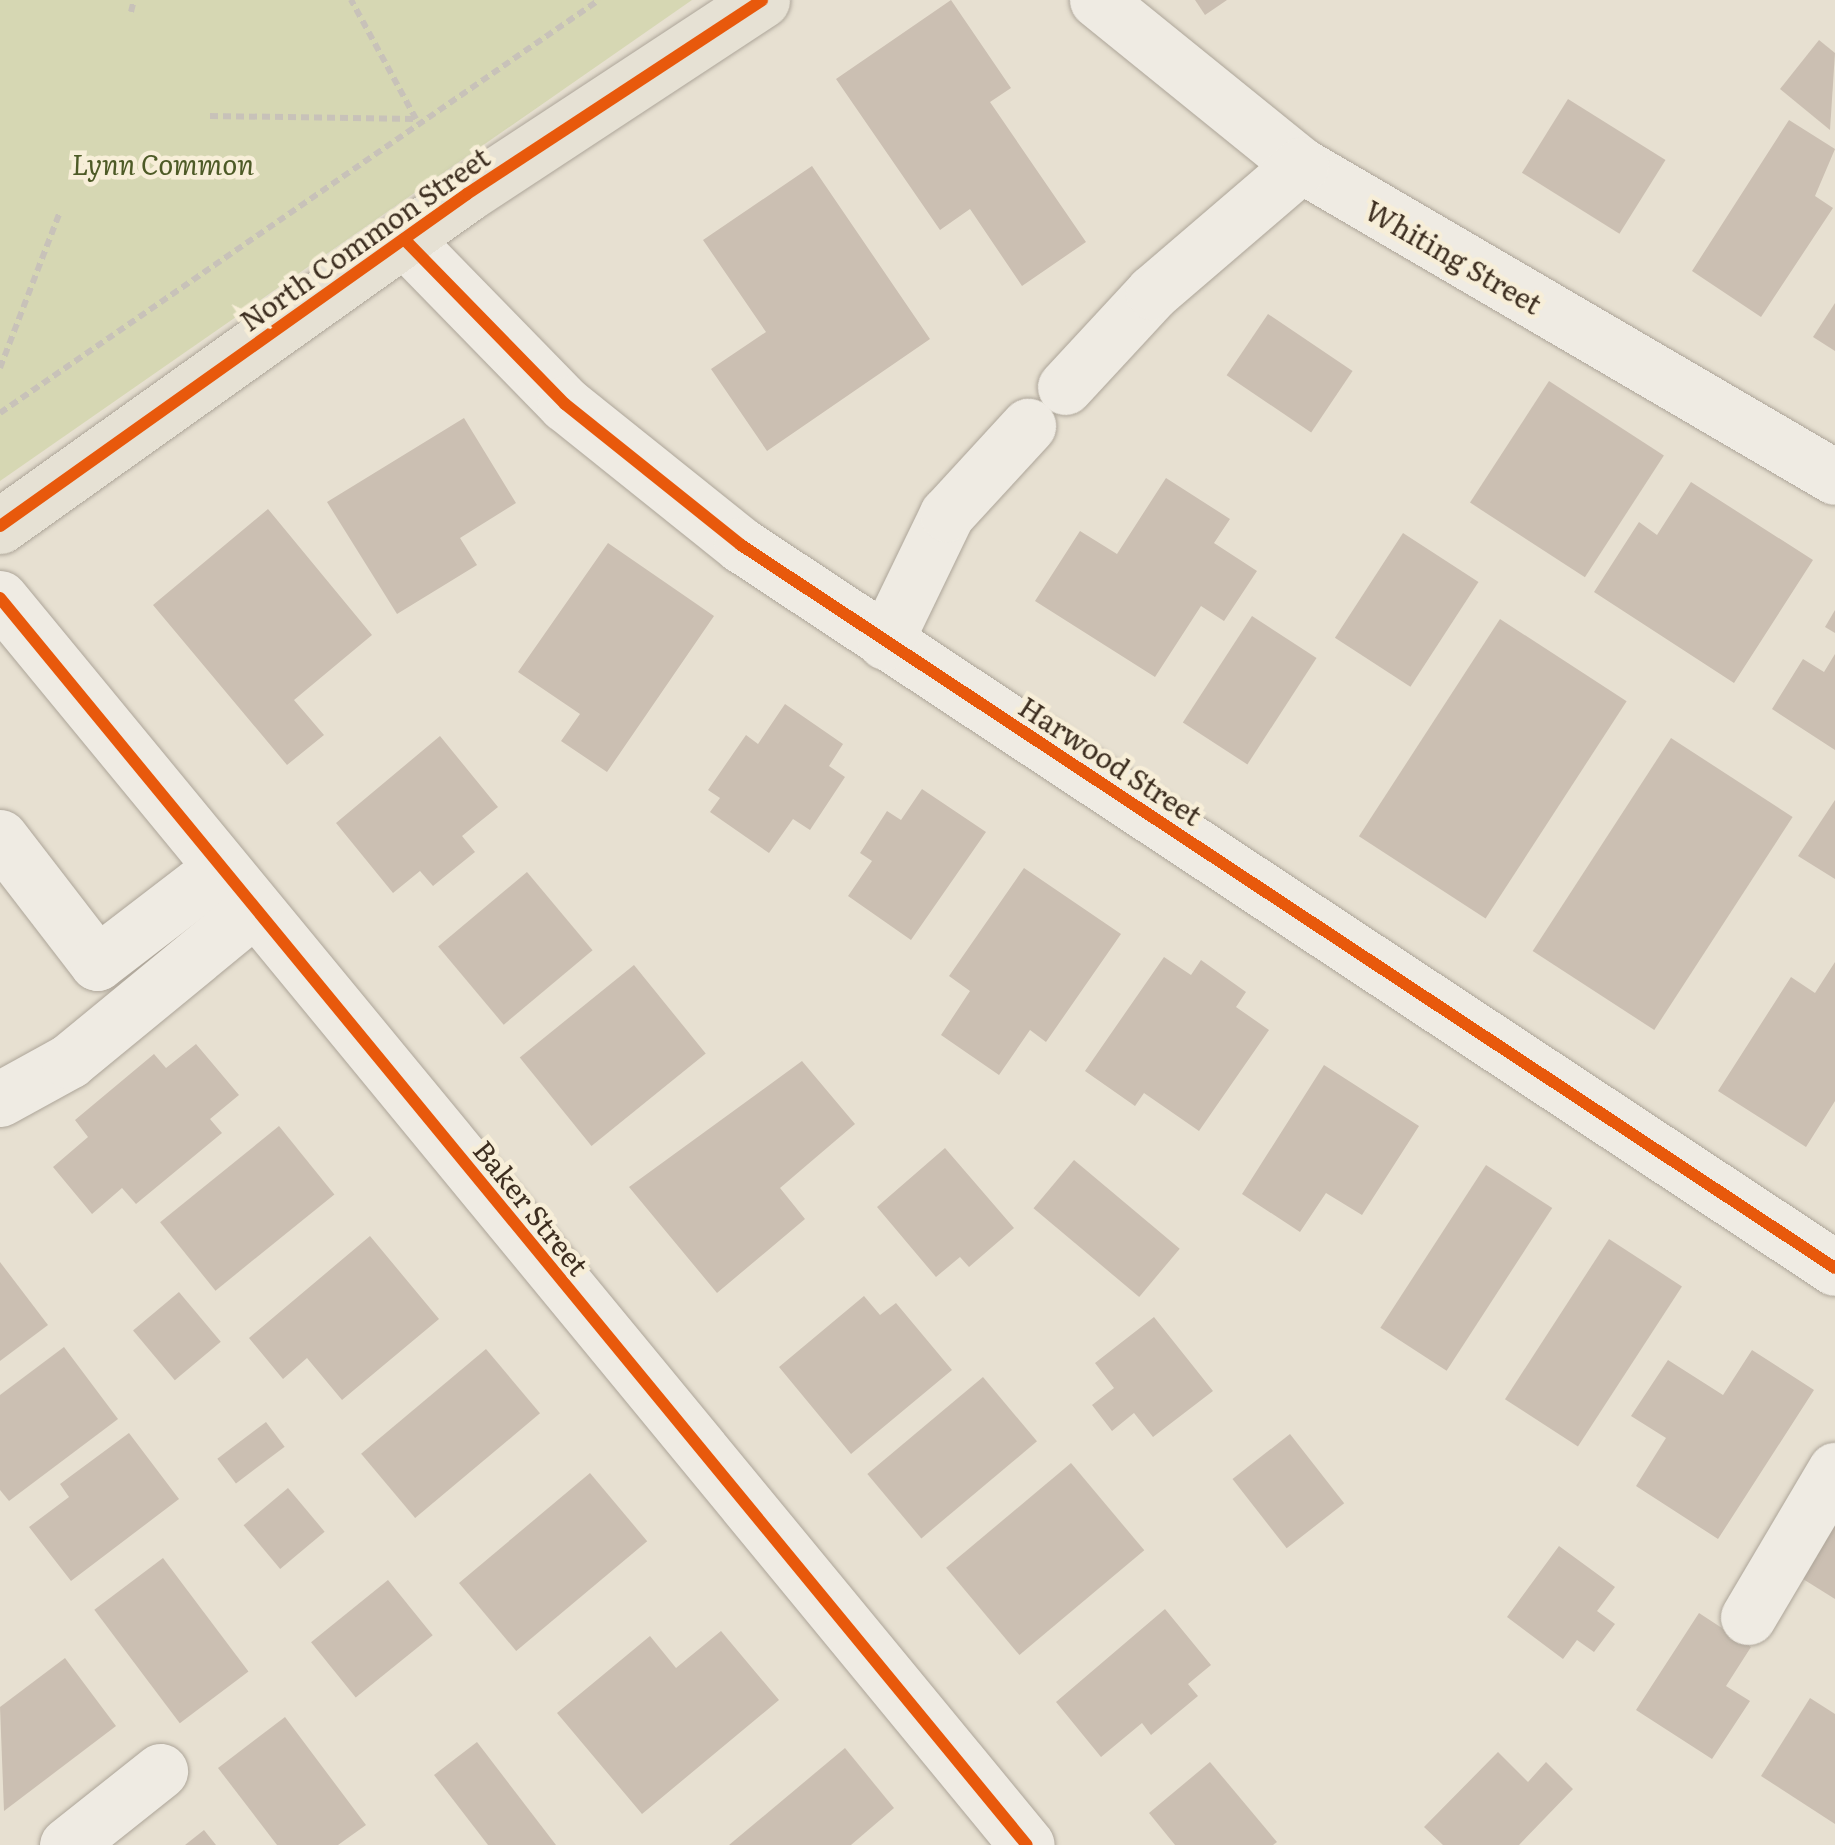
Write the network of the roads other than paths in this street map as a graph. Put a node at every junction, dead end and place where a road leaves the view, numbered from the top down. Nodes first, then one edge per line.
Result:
1 (762, 0) edge
2 (1097, 0) edge
3 (1302, 165) junction
4 (404, 239) junction
5 (1064, 387) dead end
6 (1028, 426) dead end
7 (1835, 476) edge
8 (0, 526) edge
9 (0, 598) edge
10 (885, 642) junction
11 (0, 836) edge
12 (238, 888) junction
13 (0, 1099) edge
14 (1835, 1268) edge
15 (1835, 1470) edge
16 (1748, 1617) dead end
17 (160, 1771) dead end
18 (67, 1845) edge
19 (1027, 1845) edge

1 - 4 main road, North Common Street
2 - 3 street, Whiting Street
3 - 5 street
3 - 7 street, Whiting Street
4 - 8 main road, North Common Street
4 - 10 street, Harwood Street
6 - 10 street
9 - 12 street, Baker Street
10 - 14 street, Harwood Street
11 - 12 street
12 - 13 street
12 - 19 street, Baker Street
15 - 16 street
17 - 18 street

